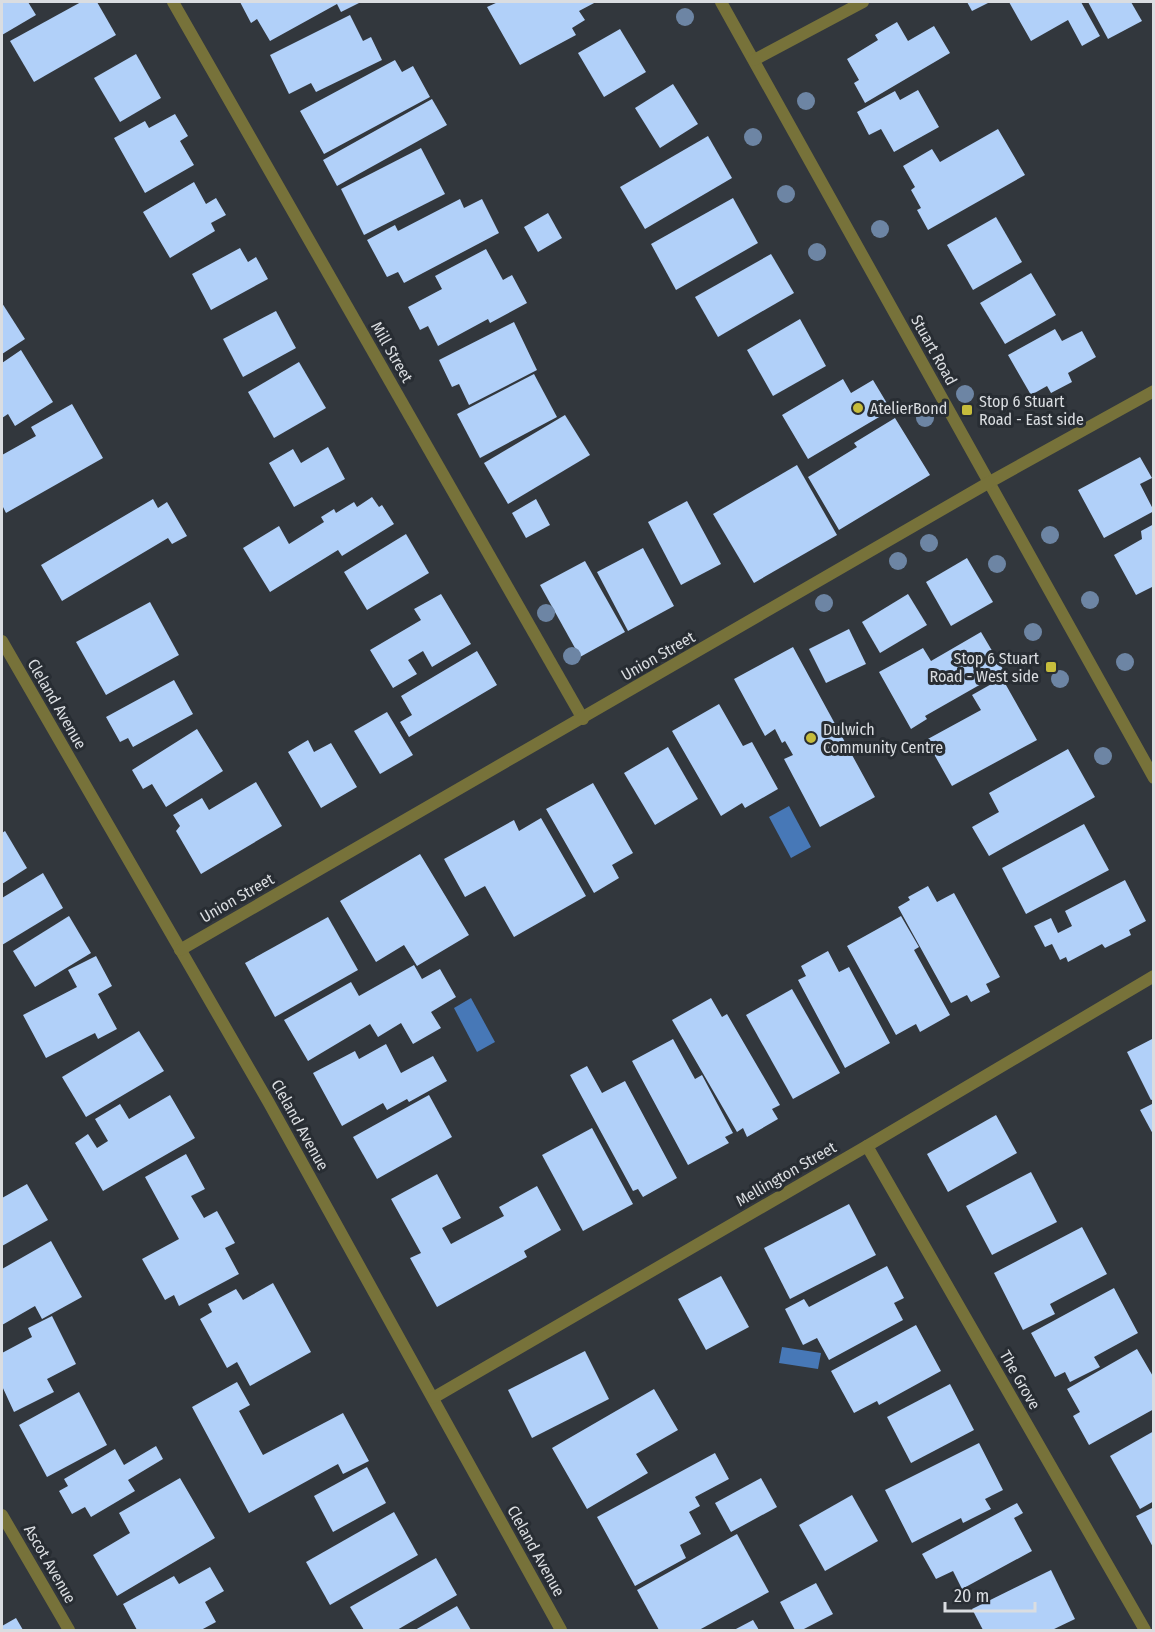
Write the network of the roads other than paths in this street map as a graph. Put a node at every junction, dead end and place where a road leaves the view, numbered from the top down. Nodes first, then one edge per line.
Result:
1 (173, 2) edge
2 (721, 2) edge
3 (863, 2) edge
4 (754, 60) junction
5 (1154, 391) edge
6 (988, 483) junction
7 (2, 641) edge
8 (583, 718) junction
9 (1154, 778) edge
10 (180, 950) junction
11 (1154, 976) edge
12 (867, 1146) junction
13 (433, 1398) junction
14 (2, 1515) edge
15 (69, 1630) edge
16 (561, 1630) edge
17 (1145, 1630) edge

1 - 8 street, Mill Street
2 - 4 street, Stuart Road
3 - 4 street
4 - 6 street, Stuart Road
5 - 6 street, Union Street
6 - 8 street, Union Street
6 - 9 street, Stuart Road
7 - 10 street, Cleland Avenue
8 - 10 street, Union Street
10 - 13 street, Cleland Avenue
11 - 12 street, Mellington Street
12 - 13 street, Mellington Street
12 - 17 street, The Grove
13 - 16 street, Cleland Avenue
14 - 15 street, Ascot Avenue

